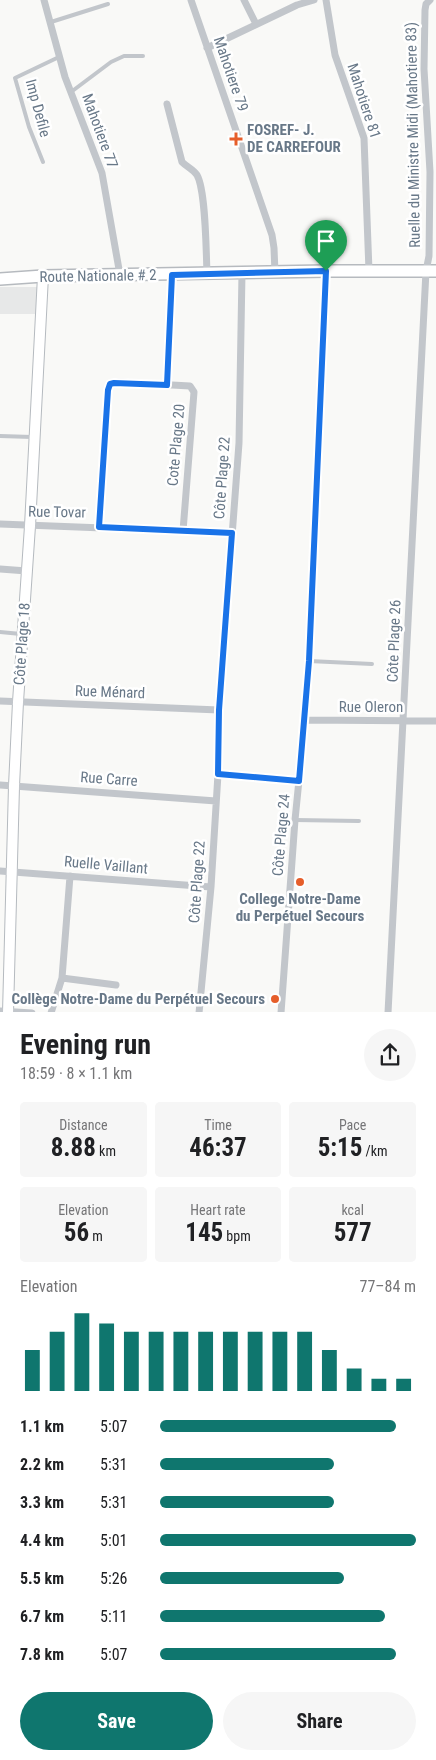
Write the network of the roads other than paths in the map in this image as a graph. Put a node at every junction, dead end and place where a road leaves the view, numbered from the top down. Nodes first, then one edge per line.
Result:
1 (44, 0) edge
2 (191, 0) edge
3 (244, 0) edge
4 (314, 0) edge
5 (326, 0) edge
6 (430, 0) edge
7 (296, 3) edge
8 (108, 4) dead end
9 (51, 22) junction
10 (256, 24) junction
11 (207, 48) junction
12 (143, 56) dead end
13 (60, 57) junction
14 (71, 92) junction
15 (167, 104) dead end
16 (42, 162) dead end
17 (326, 271) junction
18 (369, 271) junction
19 (431, 271) edge
20 (208, 273) junction
21 (242, 273) junction
22 (275, 273) junction
23 (120, 275) junction
24 (172, 275) junction
25 (43, 276) junction
26 (0, 279) edge
27 (167, 385) junction
28 (0, 436) edge
29 (35, 437) junction
30 (0, 524) edge
31 (30, 526) junction
32 (99, 527) junction
33 (183, 531) junction
34 (232, 533) junction
35 (0, 568) edge
36 (27, 571) junction
37 (0, 632) edge
38 (23, 634) junction
39 (309, 661) junction
40 (372, 664) dead end
41 (0, 701) edge
42 (18, 702) junction
43 (219, 710) junction
44 (305, 720) junction
45 (404, 721) junction
46 (436, 721) edge
47 (218, 774) junction
48 (299, 781) junction
49 (0, 785) edge
50 (14, 786) junction
51 (216, 801) junction
52 (295, 820) junction
53 (359, 821) dead end
54 (0, 871) edge
55 (12, 871) junction
56 (70, 876) junction
57 (211, 887) junction
58 (62, 978) junction
59 (116, 985) dead end
60 (5, 1011) edge
61 (32, 1012) edge
62 (52, 1012) edge
63 (199, 1012) edge
64 (281, 1012) edge
65 (388, 1012) edge

1 - 9 street, Mahotiere 77
2 - 11 street, Mahotiere 79
3 - 10 street
4 - 7 street
5 - 18 street, Mahotiere 81
6 - 19 street, Ruelle du Ministre Midi (Mahotiere 83)
7 - 10 street
8 - 9 lane
9 - 13 street, Mahotiere 77
10 - 11 street
11 - 22 street, Mahotiere 79
12 - 14 lane
13 - 14 street, Mahotiere 77
13 - 16 lane, Imp Defile
14 - 23 street, Mahotiere 77
15 - 20 street
17 - 18 main road, Route Nationale # 2
17 - 22 main road, Route Nationale # 2
17 - 39 street, Côte Plage 24
18 - 19 main road, Route Nationale # 2
19 - 45 street, Côte Plage 26
20 - 21 main road, Route Nationale # 2
20 - 24 main road, Route Nationale # 2
21 - 22 main road, Route Nationale # 2
21 - 34 street, Côte Plage 22
23 - 24 main road, Route Nationale # 2
23 - 25 main road, Route Nationale # 2
24 - 27 street, Cote Plage 20
25 - 26 main road, Route Nationale # 2
25 - 29 street, Côte Plage 18
27 - 32 street, Cote Plage 20
27 - 33 street, Cote Plage 20
28 - 29 lane
29 - 31 street, Côte Plage 18
30 - 31 street, Rue Tovar
31 - 32 street, Rue Tovar
31 - 36 street, Côte Plage 18
32 - 33 street, Rue Tovar
33 - 34 street, Rue Tovar
34 - 43 street, Côte Plage 22
35 - 36 street
36 - 38 street, Côte Plage 18
37 - 38 lane
38 - 42 street, Côte Plage 18
39 - 40 lane
39 - 44 street, Côte Plage 24
41 - 42 street, Rue Ménard
42 - 43 street, Rue Ménard
42 - 50 street, Côte Plage 18
43 - 47 street, Côte Plage 22
44 - 45 street, Rue Oleron
44 - 48 street, Côte Plage 24
45 - 46 street, Rue Oleron
45 - 65 street, Côte Plage 26
47 - 48 street
47 - 51 street, Côte Plage 22
48 - 52 street, Côte Plage 24
49 - 50 street, Rue Carre
50 - 51 street, Rue Carre
50 - 55 street, Côte Plage 18
51 - 57 street, Côte Plage 22
52 - 53 lane
52 - 64 street, Côte Plage 24
54 - 55 street, Ruelle Vaillant
55 - 56 street, Ruelle Vaillant
55 - 60 street, Côte Plage 18
56 - 57 street, Ruelle Vaillant
56 - 58 street
57 - 63 street, Côte Plage 22
58 - 59 street
58 - 62 street
60 - 61 street

